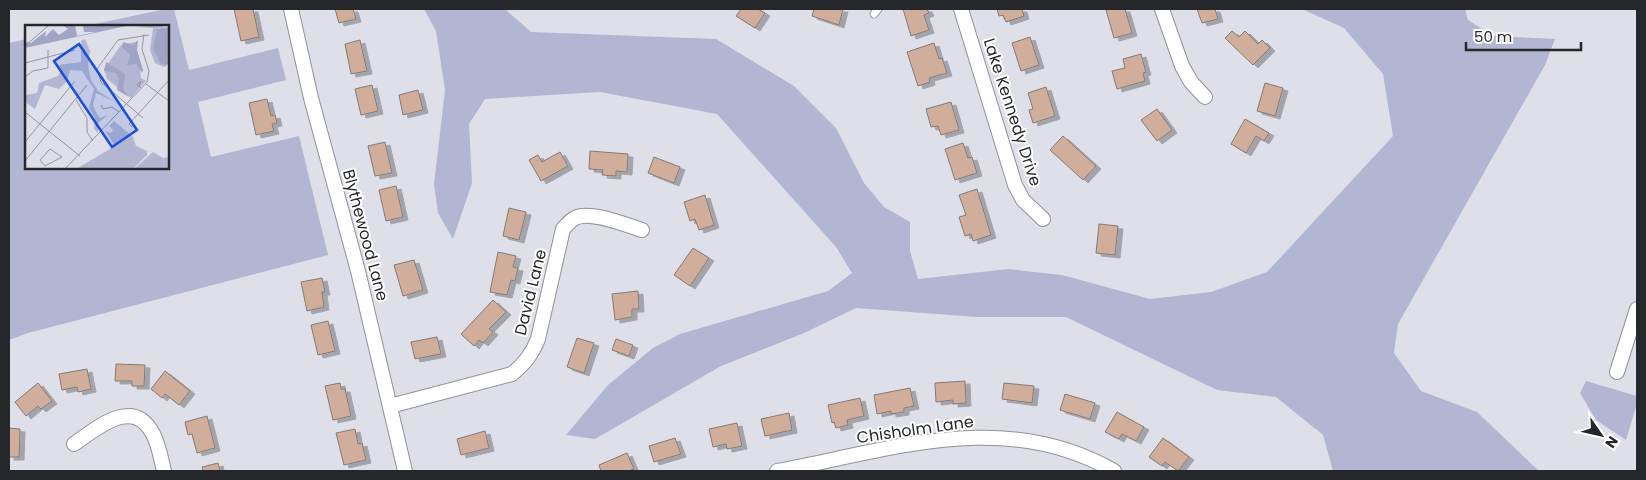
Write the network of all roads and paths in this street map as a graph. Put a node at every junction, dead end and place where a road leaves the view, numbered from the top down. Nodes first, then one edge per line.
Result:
1 (291, 9) edge
2 (961, 9) edge
3 (1162, 9) edge
4 (1206, 97) dead end
5 (1043, 220) dead end
6 (642, 230) dead end
7 (1637, 310) edge
8 (1616, 372) dead end
9 (390, 406) junction
10 (74, 444) dead end
11 (164, 471) edge
12 (405, 471) edge
13 (777, 471) edge
14 (1114, 471) edge

1 - 9 street, Blythewood Lane
2 - 5 street, Lake Kennedy Drive
3 - 4 street
6 - 9 street, David Lane
7 - 8 street
9 - 12 street, Blythewood Lane
10 - 11 street
13 - 14 street, Chisholm Lane

